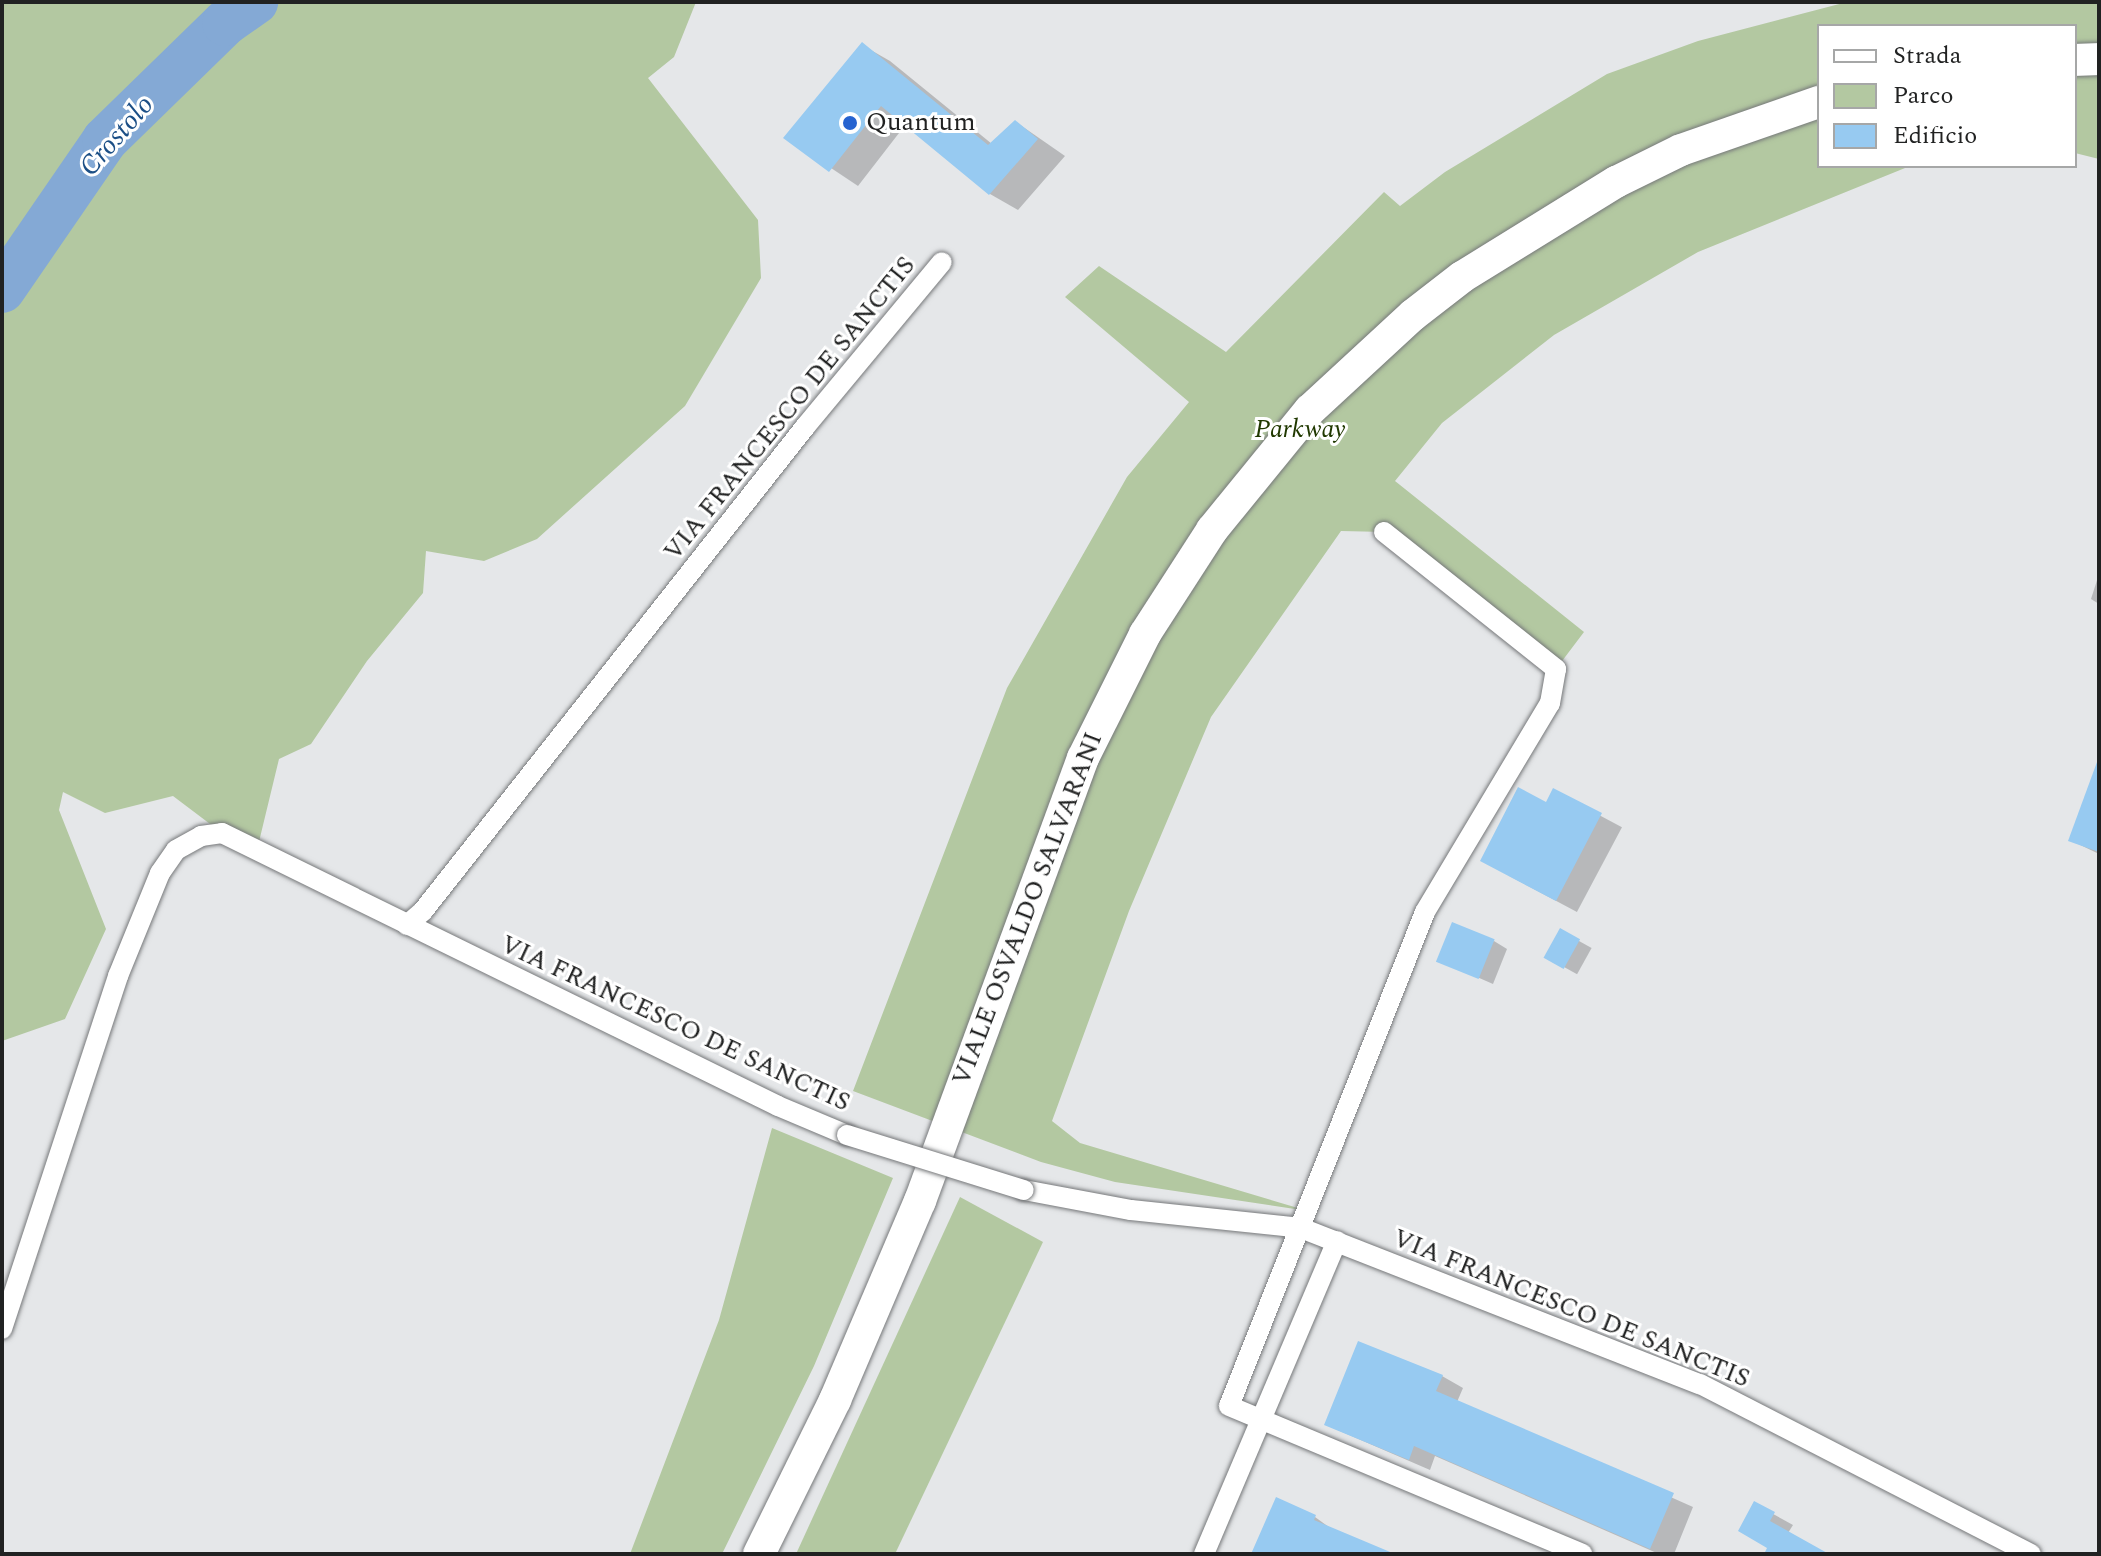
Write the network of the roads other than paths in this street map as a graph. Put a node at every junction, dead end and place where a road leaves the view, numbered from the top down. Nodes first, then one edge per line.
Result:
1 (2099, 59) edge
2 (2077, 60) edge
3 (1817, 103) edge
4 (942, 262) dead end
5 (1384, 532) dead end
6 (407, 925) junction
7 (1301, 1228) junction
8 (1337, 1241) junction
9 (2, 1329) edge
10 (1261, 1419) junction
11 (2023, 1552) edge
12 (759, 1554) edge
13 (1204, 1554) edge
14 (1582, 1554) edge

1 - 2 main road
3 - 12 main road, VIALE OSVALDO SALVARANI
4 - 6 street, VIA FRANCESCO DE SANCTIS
5 - 7 street
6 - 7 street, VIA FRANCESCO DE SANCTIS, bridge
6 - 9 street, VIA FRANCESCO DE SANCTIS
7 - 8 street, VIA FRANCESCO DE SANCTIS
7 - 10 street
8 - 10 street
8 - 11 street, VIA FRANCESCO DE SANCTIS
10 - 13 street
10 - 14 street

